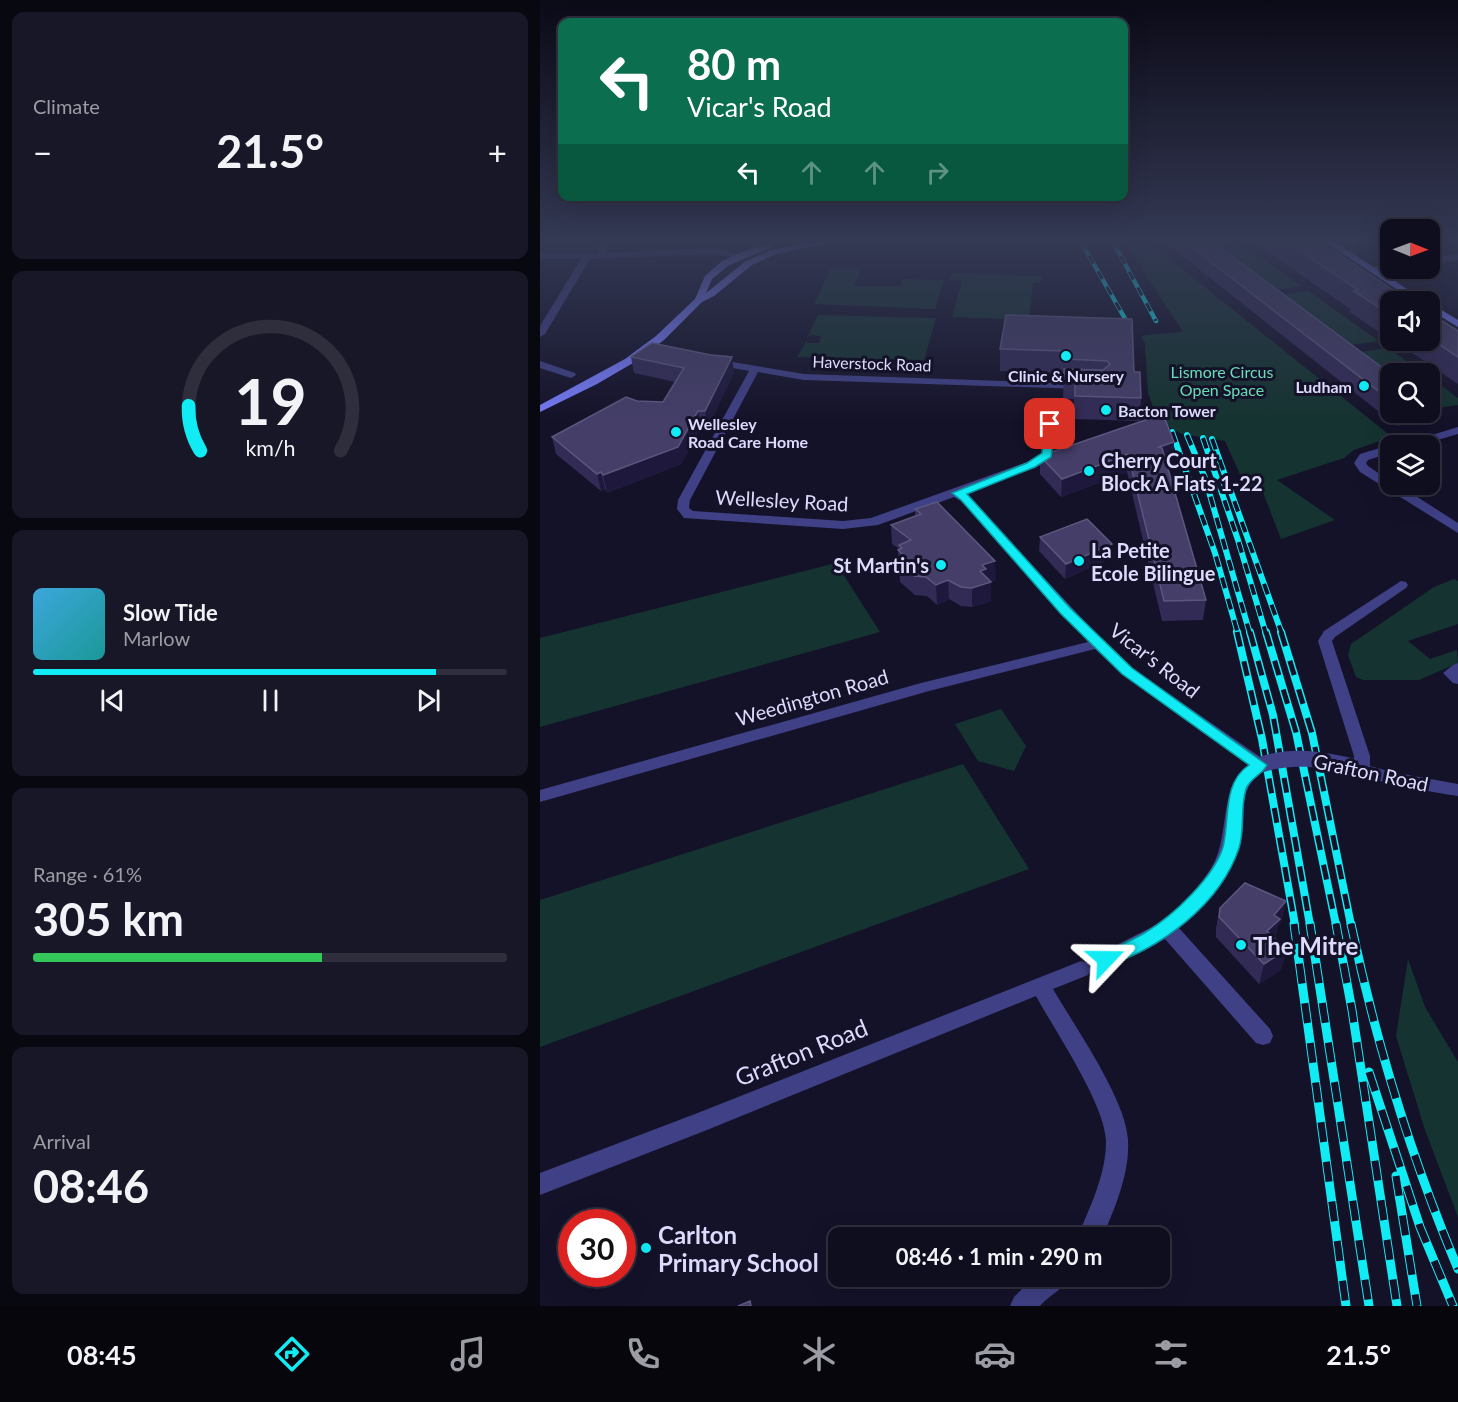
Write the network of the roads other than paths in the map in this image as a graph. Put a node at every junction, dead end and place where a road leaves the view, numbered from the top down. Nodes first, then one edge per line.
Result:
1 (560, 301) edge
2 (698, 301) edge
3 (1440, 312) edge
4 (1458, 324) edge
5 (540, 334) edge
6 (644, 350) junction
7 (662, 353) edge
8 (708, 361) edge
9 (540, 364) edge
10 (755, 369) junction
11 (593, 382) junction
12 (1092, 387) edge
13 (1052, 404) dead end
14 (540, 410) edge
15 (1458, 430) edge
16 (1440, 435) edge
17 (1380, 452) edge
18 (1380, 479) edge
19 (957, 493) junction
20 (1405, 495) edge
21 (1458, 529) edge
22 (1401, 585) dead end
23 (1098, 644) junction
24 (1458, 668) edge
25 (1458, 679) edge
26 (1260, 765) junction
27 (1359, 769) junction
28 (1458, 790) edge
29 (540, 796) edge
30 (1166, 928) junction
31 (1106, 959) dead end
32 (1081, 969) dead end
33 (1040, 985) junction
34 (1263, 1036) dead end
35 (540, 1184) edge
36 (1094, 1227) edge
37 (1041, 1287) edge
38 (1023, 1306) edge

1 - 5 street
2 - 6 main road
3 - 4 main road
6 - 7 street
6 - 11 main road
8 - 10 street, Haverstock Road
9 - 11 street
10 - 12 street, Haverstock Road
10 - 19 street, Wellesley Road
11 - 14 main road
13 - 19 street, Wellesley Road
15 - 16 street
17 - 18 street
19 - 23 street, Vicar's Road
20 - 21 street
22 - 27 street
23 - 26 street, Vicar's Road
23 - 29 street, Weedington Road
24 - 25 street
26 - 27 street, Grafton Road, bridge
26 - 30 street, Grafton Road
27 - 28 street, Grafton Road
30 - 31 street, Grafton Road
30 - 34 street
32 - 33 street, Grafton Road
33 - 35 street, Grafton Road
33 - 36 street
37 - 38 street

